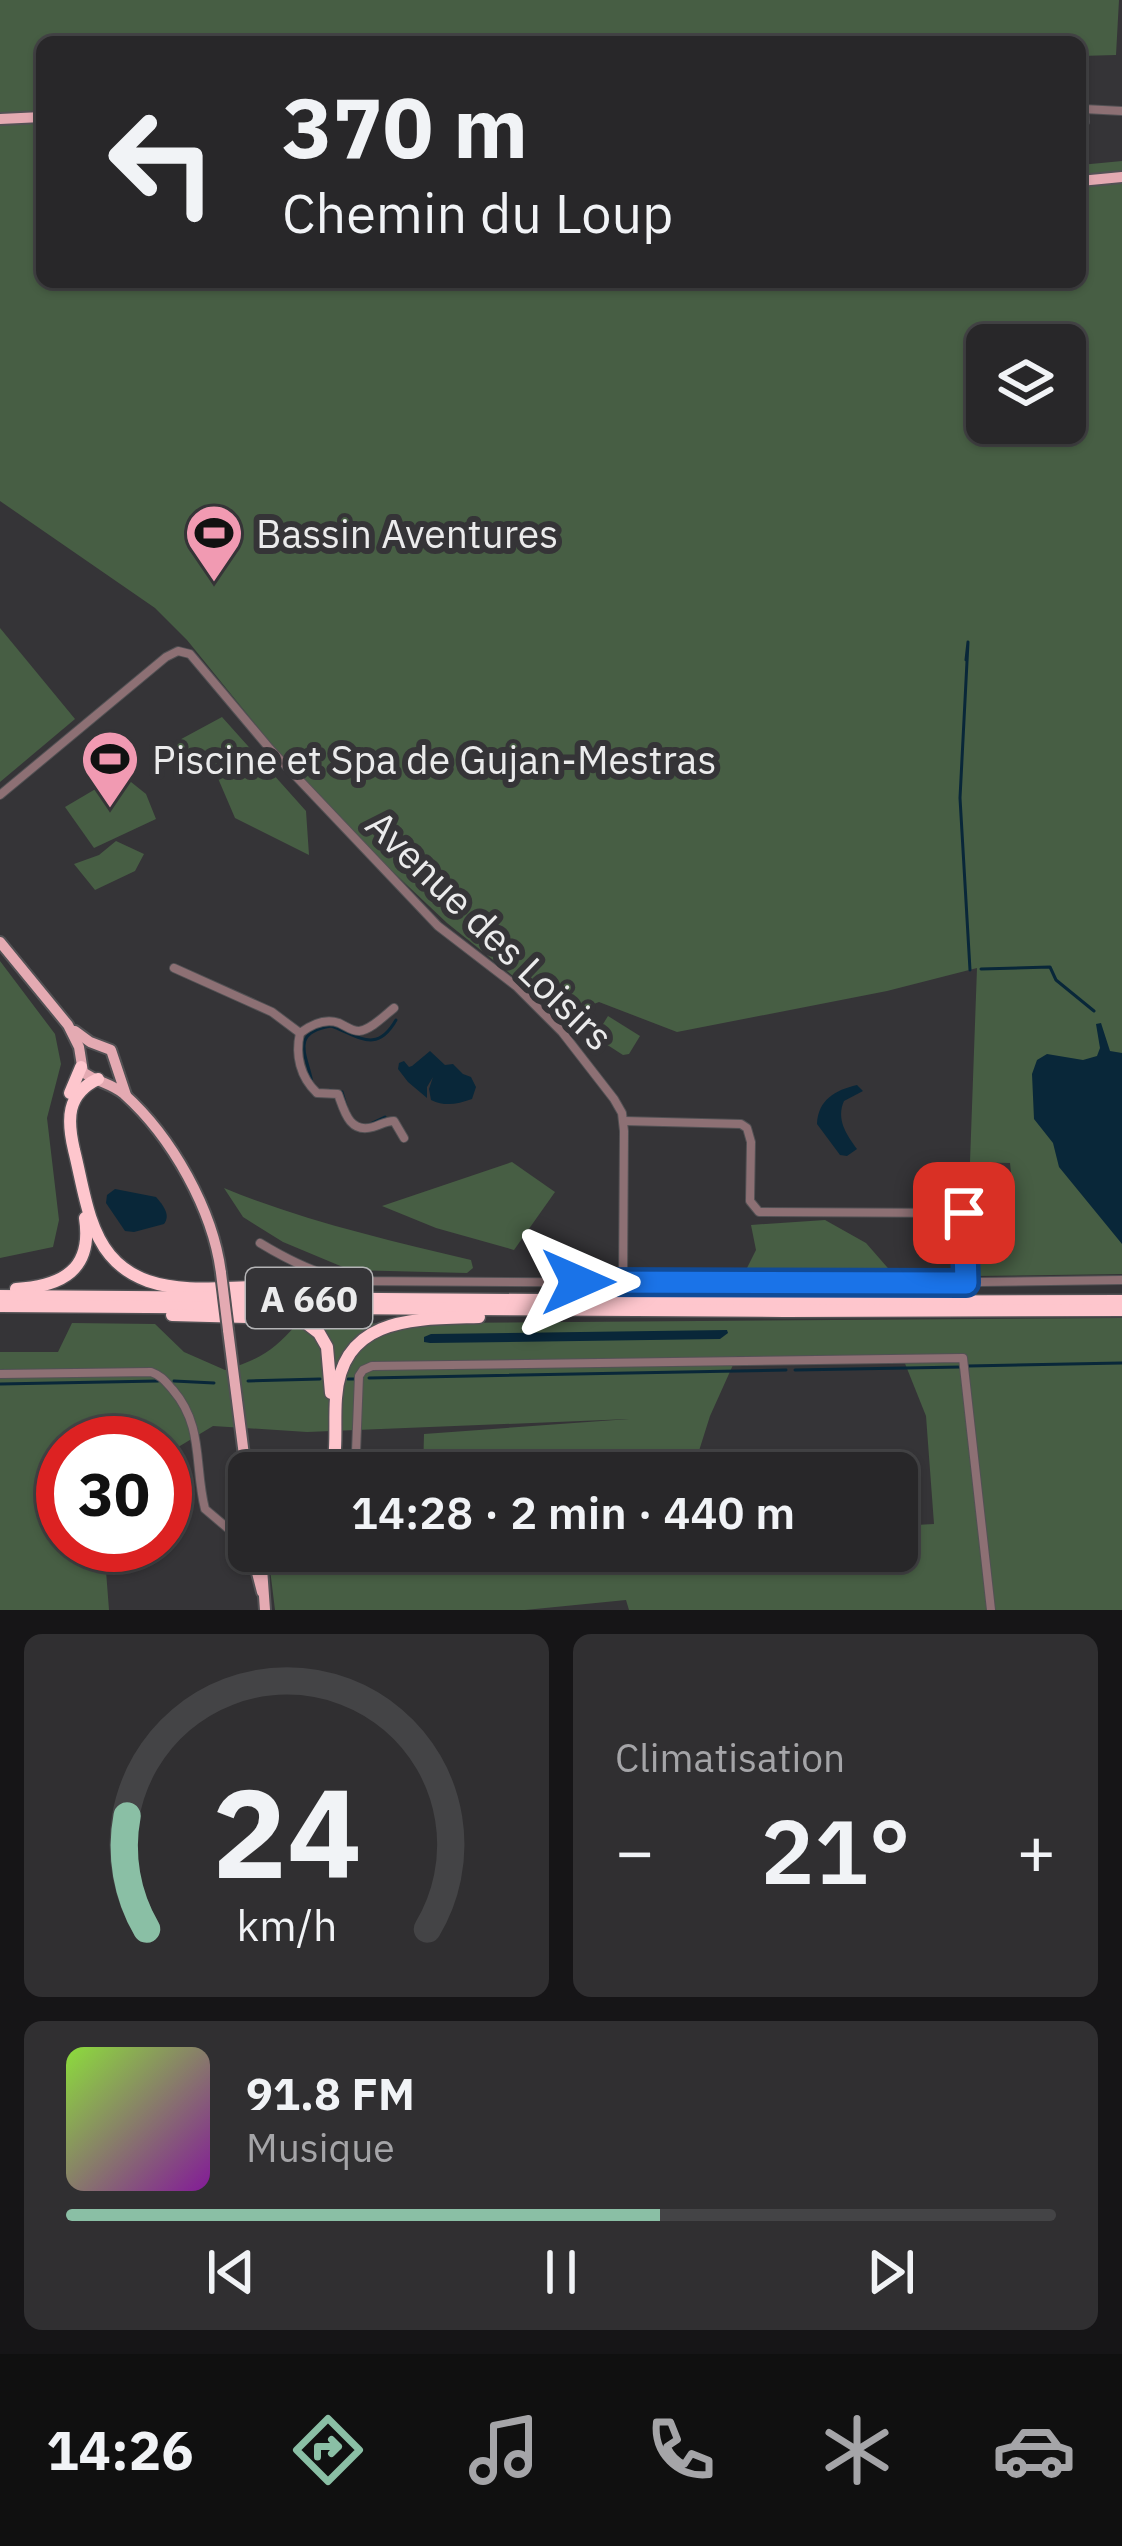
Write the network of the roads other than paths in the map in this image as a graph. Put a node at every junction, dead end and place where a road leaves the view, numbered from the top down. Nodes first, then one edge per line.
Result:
1 (1086, 109) edge
2 (1122, 111) edge
3 (36, 117) edge
4 (0, 118) edge
5 (1122, 177) edge
6 (1086, 180) edge
7 (0, 795) edge
8 (0, 942) edge
9 (174, 968) dead end
10 (394, 1008) dead end
11 (68, 1025) junction
12 (300, 1033) junction
13 (96, 1045) junction
14 (81, 1062) junction
15 (115, 1066) junction
16 (98, 1079) junction
17 (130, 1100) junction
18 (623, 1121) junction
19 (404, 1138) dead end
20 (260, 1243) dead end
21 (1122, 1280) edge
22 (622, 1282) junction
23 (966, 1283) junction
24 (0, 1293) edge
25 (514, 1300) junction
26 (1122, 1300) edge
27 (102, 1302) junction
28 (0, 1306) edge
29 (1122, 1310) edge
30 (697, 1311) junction
31 (0, 1374) edge
32 (245, 1452) edge
33 (329, 1452) edge
34 (335, 1452) edge
35 (356, 1452) edge
36 (228, 1515) edge
37 (218, 1518) junction
38 (228, 1528) edge
39 (257, 1572) edge
40 (262, 1572) edge
41 (262, 1592) junction
42 (265, 1610) edge
43 (992, 1610) edge

1 - 2 street
3 - 4 main road
5 - 6 main road
7 - 18 street, Avenue des Loisirs
8 - 11 main road
9 - 12 street
10 - 12 street
11 - 13 main road
11 - 14 main road
12 - 19 street
13 - 14 main road
13 - 15 main road
14 - 16 main road
14 - 24 highway
15 - 16 main road
15 - 17 main road
16 - 17 main road
16 - 25 highway
17 - 32 main road, bridge
18 - 22 street
18 - 23 street
20 - 22 street
21 - 23 street
22 - 23 street
24 - 27 highway
25 - 26 highway, A 660
25 - 27 highway, A 660
27 - 28 highway
27 - 30 highway, A 660
27 - 33 highway
29 - 30 highway, A 660
30 - 34 highway
31 - 37 street
35 - 43 street
36 - 37 street
37 - 38 street
39 - 41 main road
40 - 41 main road
41 - 42 main road

